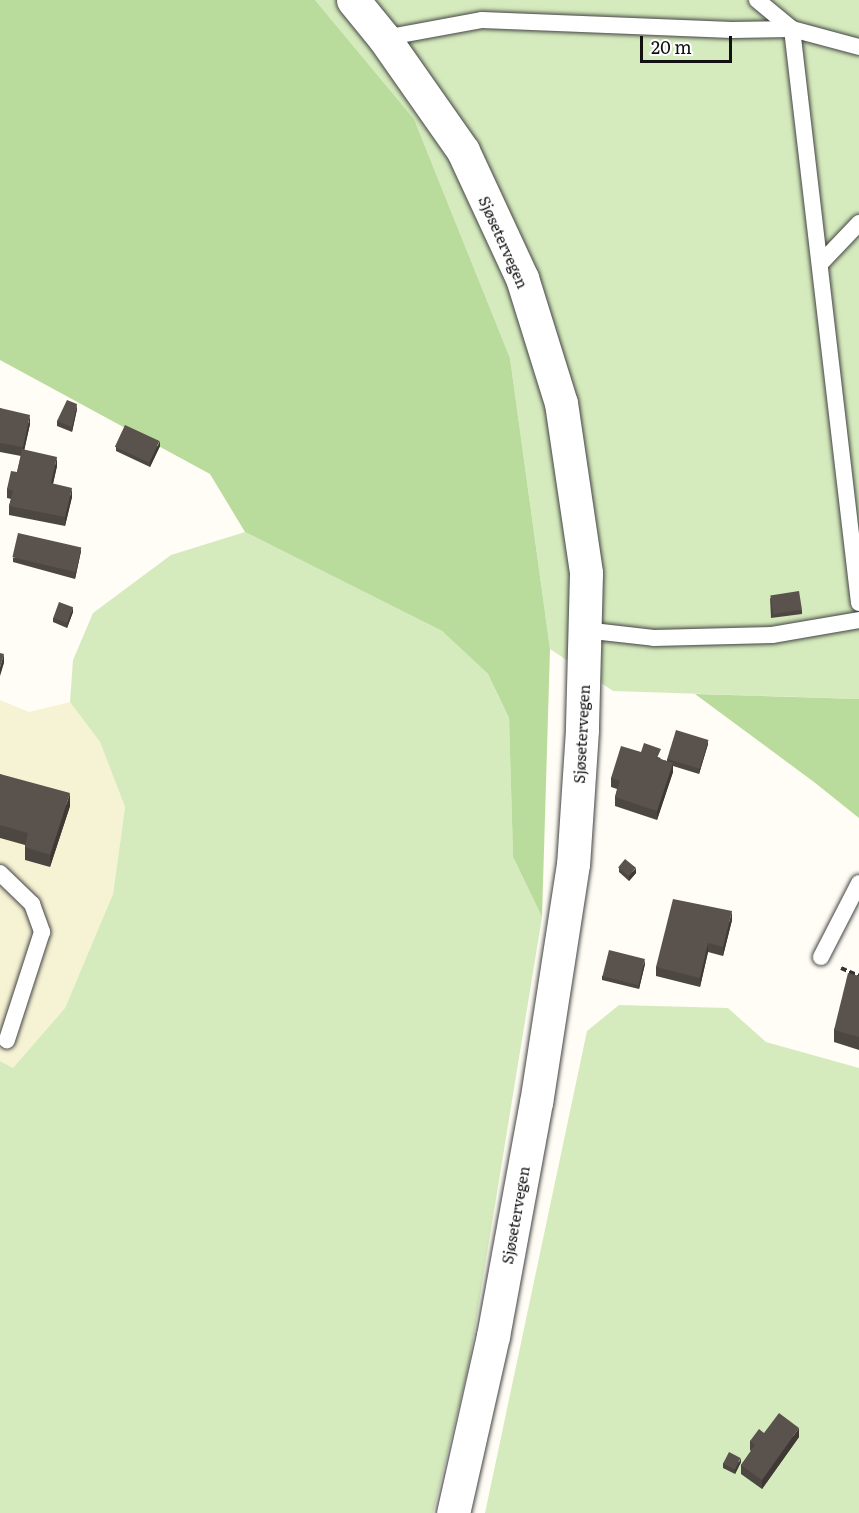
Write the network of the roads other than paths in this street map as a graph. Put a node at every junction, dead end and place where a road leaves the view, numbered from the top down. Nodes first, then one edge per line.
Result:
1 (352, 0) edge
2 (757, 0) edge
3 (792, 29) junction
4 (384, 38) junction
5 (859, 47) edge
6 (859, 223) edge
7 (820, 264) junction
8 (859, 603) edge
9 (859, 620) edge
10 (584, 630) junction
11 (0, 873) edge
12 (859, 884) edge
13 (821, 957) dead end
14 (7, 1040) dead end
15 (453, 1513) edge

1 - 4 street, Sjøsetervegen
2 - 3 lane
3 - 4 lane
3 - 5 lane
3 - 7 lane
4 - 10 street, Sjøsetervegen
6 - 7 lane
7 - 8 lane
9 - 10 lane
10 - 15 street, Sjøsetervegen
11 - 14 lane
12 - 13 lane

